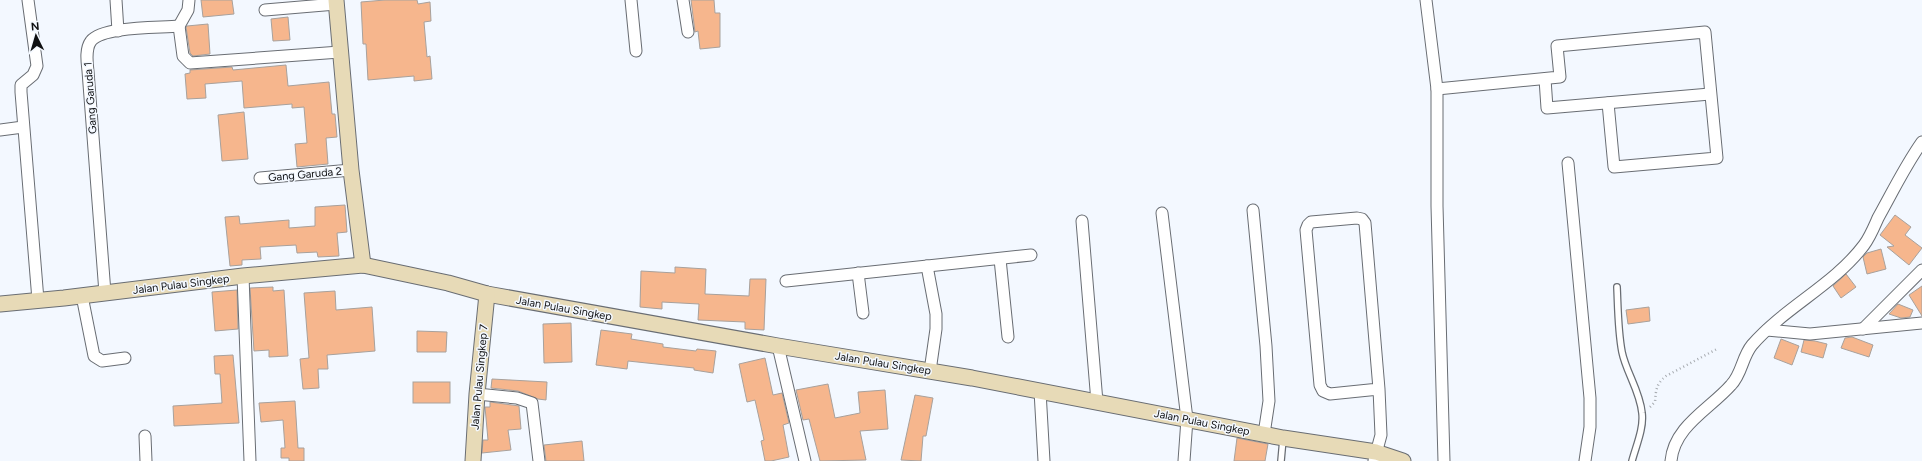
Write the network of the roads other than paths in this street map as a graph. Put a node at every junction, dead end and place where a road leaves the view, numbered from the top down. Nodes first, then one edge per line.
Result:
1 (28, 0) edge
2 (116, 0) edge
3 (189, 0) edge
4 (631, 0) edge
5 (683, 0) edge
6 (1426, 0) edge
7 (336, 2) edge
8 (265, 10) dead end
9 (179, 26) junction
10 (118, 31) junction
11 (688, 32) dead end
12 (636, 51) dead end
13 (340, 52) junction
14 (1545, 79) junction
15 (1437, 89) junction
16 (1710, 94) junction
17 (1608, 103) junction
18 (23, 127) junction
19 (0, 130) edge
20 (1922, 142) edge
21 (1568, 163) dead end
22 (351, 170) junction
23 (260, 178) dead end
24 (1253, 210) dead end
25 (1162, 213) dead end
26 (1082, 220) dead end
27 (1031, 255) dead end
28 (1000, 258) junction
29 (363, 265) junction
30 (927, 266) junction
31 (1922, 270) edge
32 (858, 273) junction
33 (243, 276) junction
34 (786, 281) dead end
35 (1617, 287) dead end
36 (105, 292) junction
37 (486, 294) junction
38 (82, 296) junction
39 (38, 300) junction
40 (0, 304) edge
41 (863, 313) dead end
42 (1922, 323) edge
43 (1863, 329) junction
44 (1767, 330) junction
45 (1008, 337) dead end
46 (778, 346) junction
47 (125, 358) dead end
48 (930, 371) junction
49 (1379, 389) junction
50 (1040, 391) junction
51 (477, 394) junction
52 (1097, 402) junction
53 (1187, 419) junction
54 (1264, 434) junction
55 (145, 436) dead end
56 (1283, 438) junction
57 (1375, 456) edge
58 (146, 461) edge
59 (250, 461) edge
60 (474, 461) edge
61 (539, 461) edge
62 (805, 461) edge
63 (1044, 461) edge
64 (1184, 461) edge
65 (1280, 461) edge
66 (1403, 461) edge
67 (1444, 461) edge
68 (1585, 461) edge
69 (1632, 461) edge
70 (1671, 461) edge

1 - 18 street
2 - 10 street
3 - 9 street
4 - 12 street
5 - 11 street
6 - 15 street
7 - 8 street
7 - 13 street
9 - 10 street, Gang Garuda 1
9 - 13 street
10 - 36 street, Gang Garuda 1
13 - 22 street
14 - 15 street
14 - 16 street
14 - 17 street
15 - 67 street
16 - 17 street
16 - 17 street
18 - 19 street
18 - 39 street
20 - 44 street
21 - 68 street
22 - 23 street, Gang Garuda 2
22 - 29 street
24 - 54 street
25 - 53 street
26 - 52 street
27 - 28 street
28 - 30 street
28 - 45 street
29 - 33 street, Jalan Pulau Singkep
29 - 37 street, Jalan Pulau Singkep
30 - 32 street
30 - 48 street
31 - 43 street
32 - 34 street
32 - 41 street
33 - 36 street, Jalan Pulau Singkep
33 - 59 street
35 - 69 lane
36 - 38 street, Jalan Pulau Singkep
37 - 46 street, Jalan Pulau Singkep
37 - 51 street, Jalan Pulau Singkep 7
38 - 39 street, Jalan Pulau Singkep
38 - 47 street
39 - 40 street, Jalan Pulau Singkep
42 - 43 street
43 - 44 street
44 - 70 street
46 - 48 street, Jalan Pulau Singkep
46 - 62 street
48 - 50 street, Jalan Pulau Singkep
49 - 49 street
49 - 57 street
50 - 52 street, Jalan Pulau Singkep
50 - 63 street
51 - 60 street, Jalan Pulau Singkep 7
51 - 61 street
52 - 53 street, Jalan Pulau Singkep
53 - 54 street, Jalan Pulau Singkep
53 - 64 street
54 - 56 street, Jalan Pulau Singkep
55 - 58 street
56 - 57 street, Jalan Pulau Singkep
56 - 65 lane
57 - 66 street, Jalan Pulau Singkep

